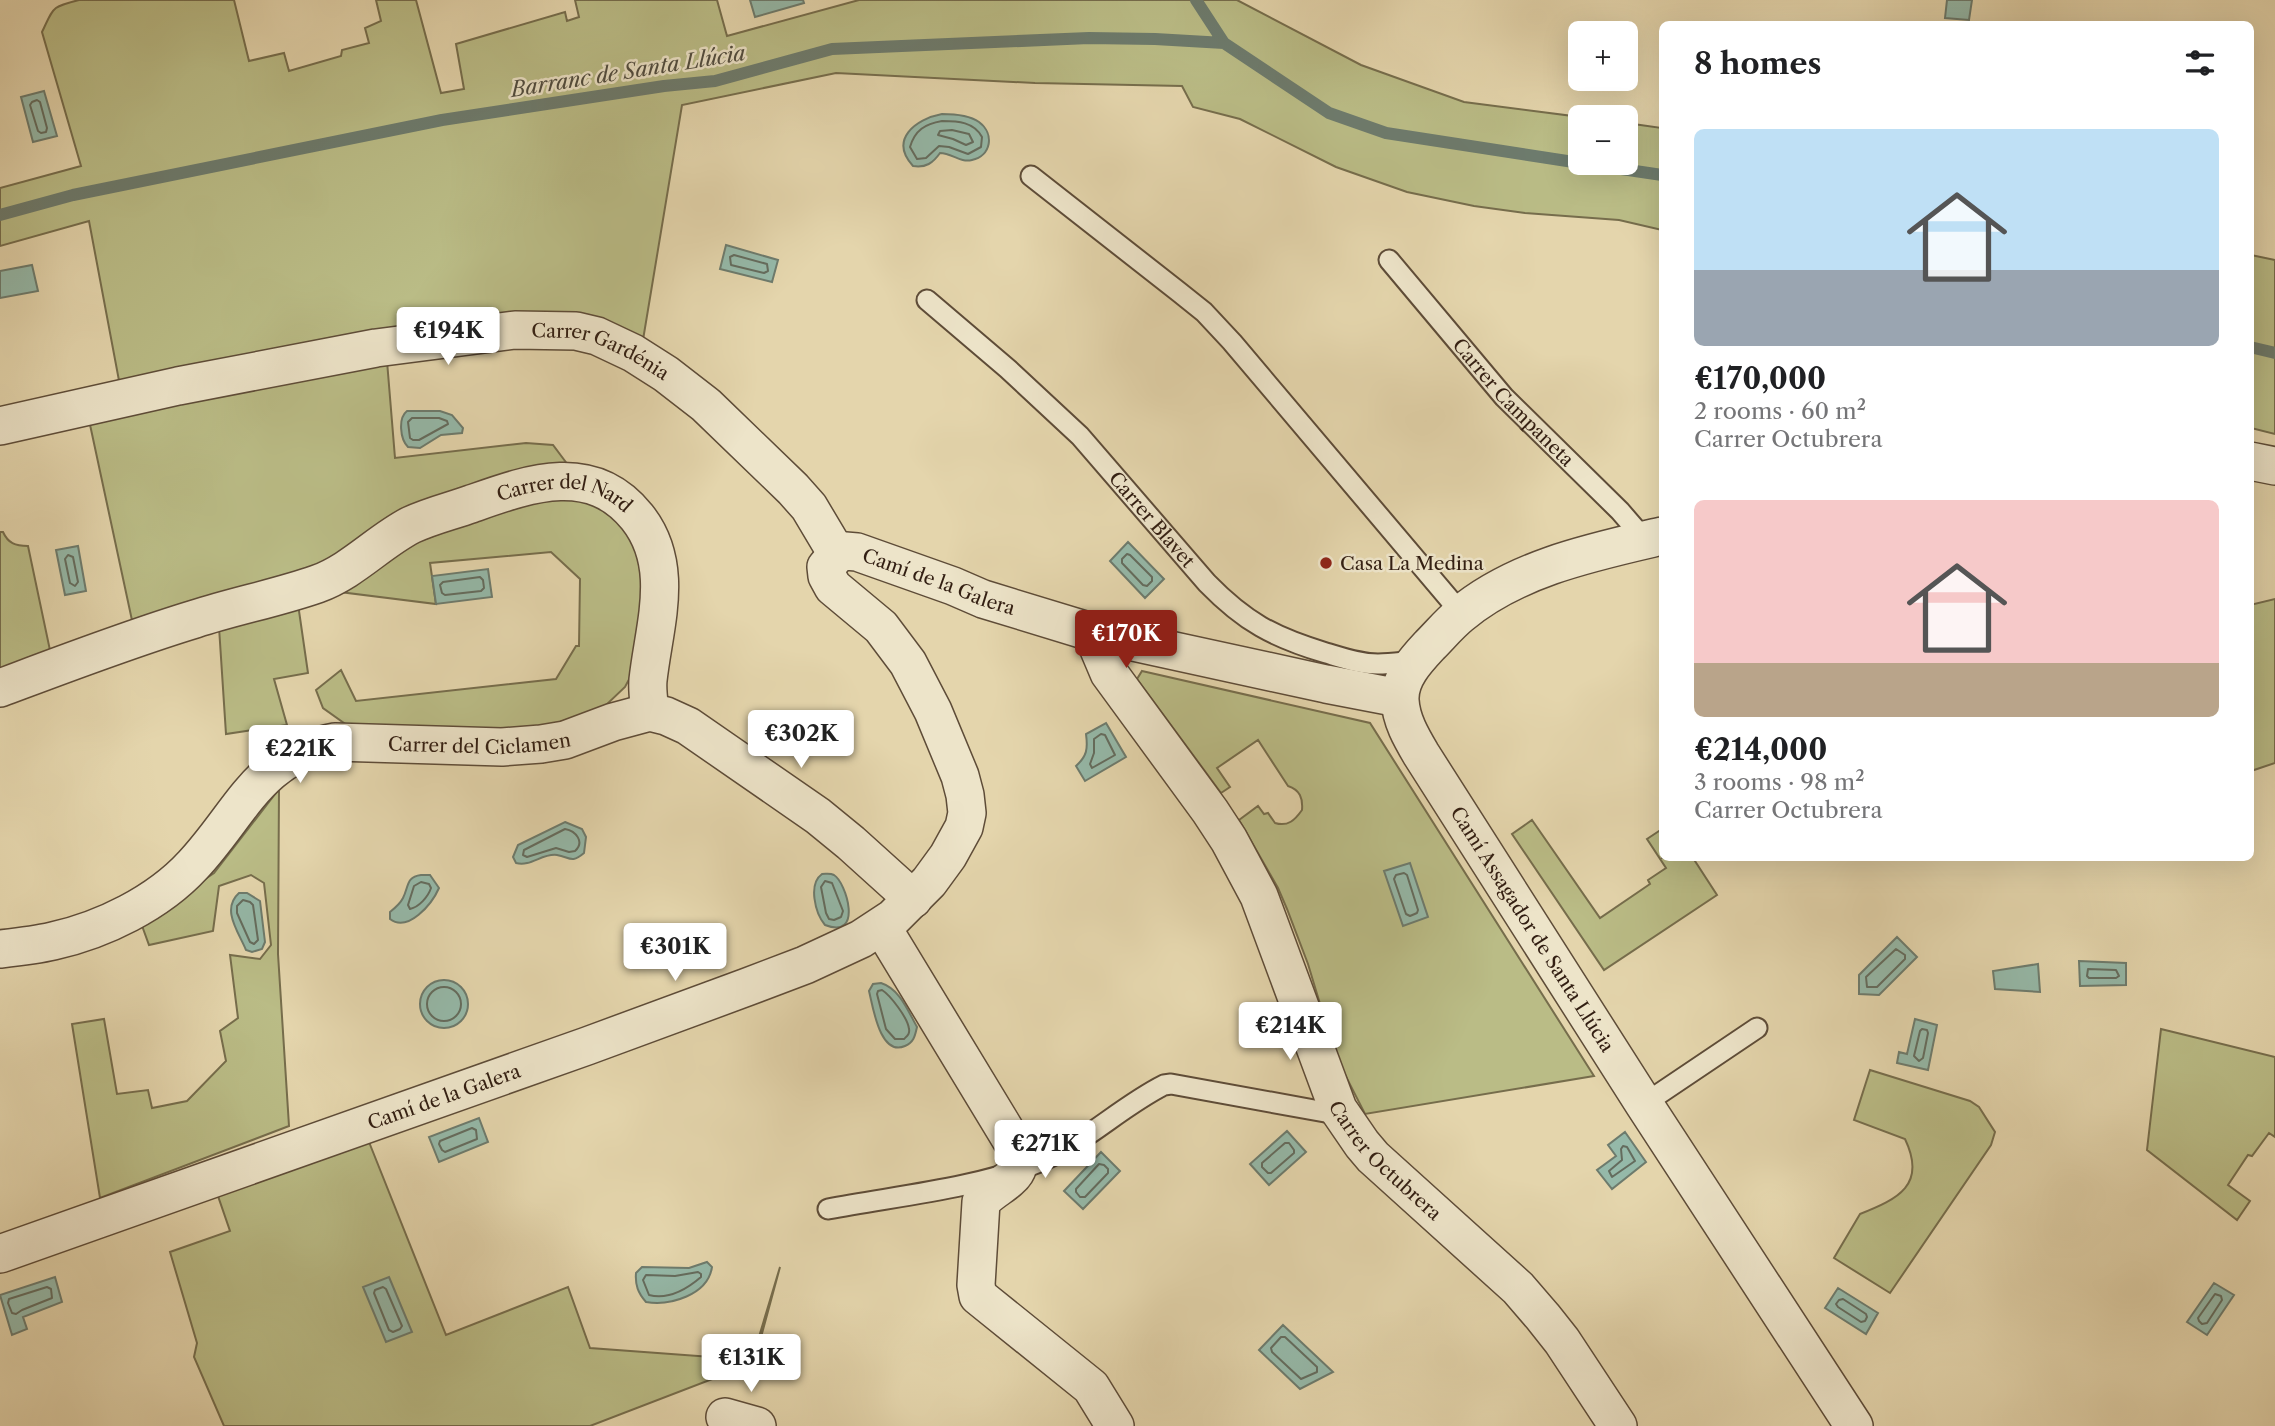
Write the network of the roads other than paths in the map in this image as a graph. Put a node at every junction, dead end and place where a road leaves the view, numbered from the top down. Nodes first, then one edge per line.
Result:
1 (1031, 176) dead end
2 (1389, 260) dead end
3 (927, 300) dead end
4 (0, 426) edge
5 (2254, 462) edge
6 (2275, 466) edge
7 (1654, 538) edge
8 (837, 554) junction
9 (1462, 614) junction
10 (1101, 635) junction
11 (1416, 661) junction
12 (0, 688) edge
13 (1399, 698) junction
14 (650, 712) junction
15 (913, 899) junction
16 (882, 927) junction
17 (0, 949) edge
18 (1757, 1028) dead end
19 (1644, 1104) junction
20 (1338, 1109) junction
21 (1018, 1169) junction
22 (828, 1209) dead end
23 (0, 1254) edge
24 (1115, 1426) edge
25 (1618, 1426) edge
26 (1854, 1426) edge

1 - 9 lane
2 - 7 lane, Carrer Campaneta
3 - 11 lane, Carrer Blavet
4 - 8 street, Carrer Gardénia
5 - 6 street
7 - 9 street
8 - 10 street, Camí de la Galera
8 - 15 street, Camí de la Galera
9 - 11 street
10 - 13 street, Camí de la Galera
10 - 20 street, Carrer Octubrera
11 - 13 street
12 - 14 street, Carrer del Nard
13 - 19 street, Camí Assagador de Santa Llúcia
14 - 15 street
14 - 17 street, Carrer del Ciclamen
15 - 16 street, Camí de la Galera
16 - 21 street
16 - 23 street, Camí de la Galera
18 - 19 lane
19 - 26 street, Camí Assagador de Santa Llúcia
20 - 21 lane
20 - 25 street, Carrer Octubrera
21 - 22 lane
21 - 24 street

